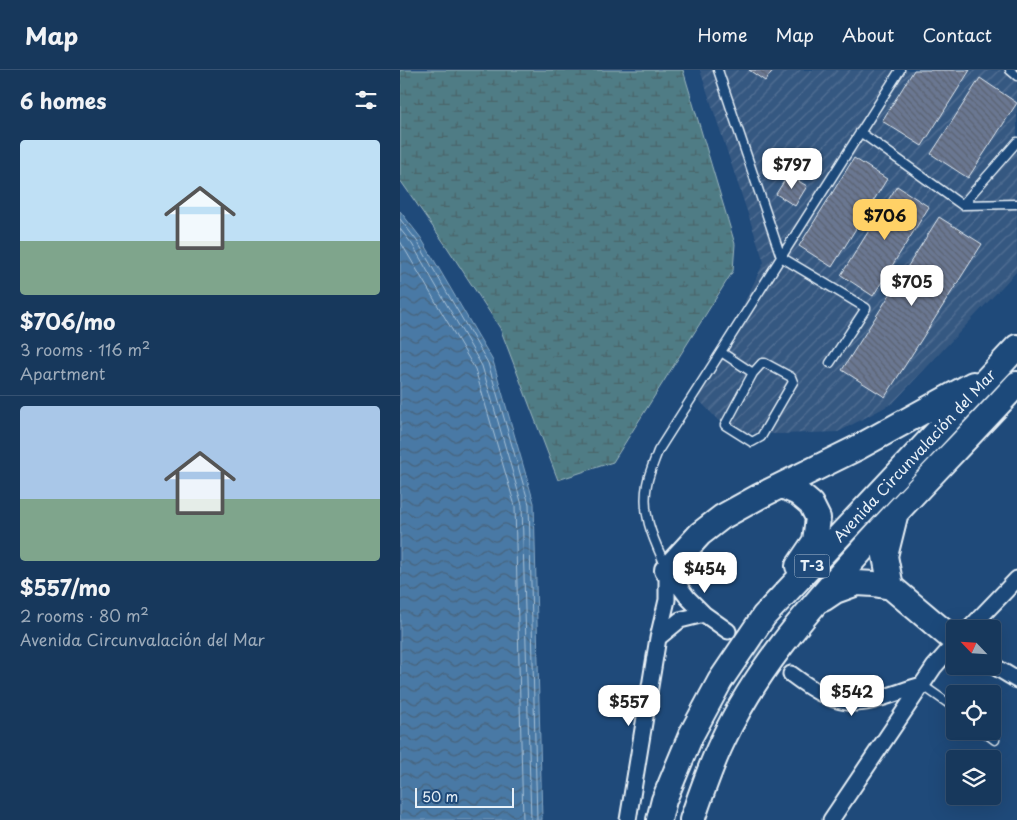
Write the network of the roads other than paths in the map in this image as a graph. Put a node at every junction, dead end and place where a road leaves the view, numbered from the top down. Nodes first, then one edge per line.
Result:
1 (718, 70) edge
2 (900, 70) edge
3 (1010, 70) edge
4 (1017, 76) edge
5 (860, 132) junction
6 (1017, 142) edge
7 (1017, 204) edge
8 (962, 205) junction
9 (781, 257) junction
10 (1017, 347) edge
11 (721, 352) junction
12 (830, 363) dead end
13 (753, 373) junction
14 (992, 373) junction
15 (1017, 384) edge
16 (782, 486) junction
17 (897, 511) junction
18 (667, 570) junction
19 (1017, 579) edge
20 (891, 587) junction
21 (809, 609) junction
22 (704, 614) junction
23 (764, 616) junction
24 (978, 620) edge
25 (728, 631) tunnel mouth
26 (946, 634) edge
27 (658, 638) junction
28 (946, 653) edge
29 (1001, 670) edge
30 (791, 674) tunnel mouth
31 (1017, 680) edge
32 (922, 684) junction
33 (946, 701) edge
34 (628, 820) edge
35 (659, 820) edge
36 (692, 820) edge
37 (831, 820) edge

1 - 9 lane
2 - 5 lane
3 - 4 lane
5 - 8 lane
5 - 9 lane
6 - 8 lane
7 - 8 lane
9 - 11 lane
9 - 12 lane
10 - 14 main road, Avenida Circunvalación del Mar / T-3
11 - 13 lane
11 - 18 lane
13 - 13 lane
14 - 16 main road
14 - 23 main road, Avenida Circunvalación del Mar / T-3
15 - 17 main road, Avenida Circunvalación del Mar / T-3
16 - 18 main road
16 - 23 main road
17 - 20 main road
17 - 21 main road, Avenida Circunvalación del Mar / T-3
18 - 22 street
18 - 27 street
19 - 24 street
20 - 21 main road
20 - 26 main road
21 - 36 main road, Avenida Circunvalación del Mar / T-3
22 - 25 street
22 - 27 street
23 - 35 main road, Avenida Circunvalación del Mar / T-3
27 - 34 street
28 - 32 street
29 - 31 street
30 - 32 street
32 - 33 lane
32 - 37 street

